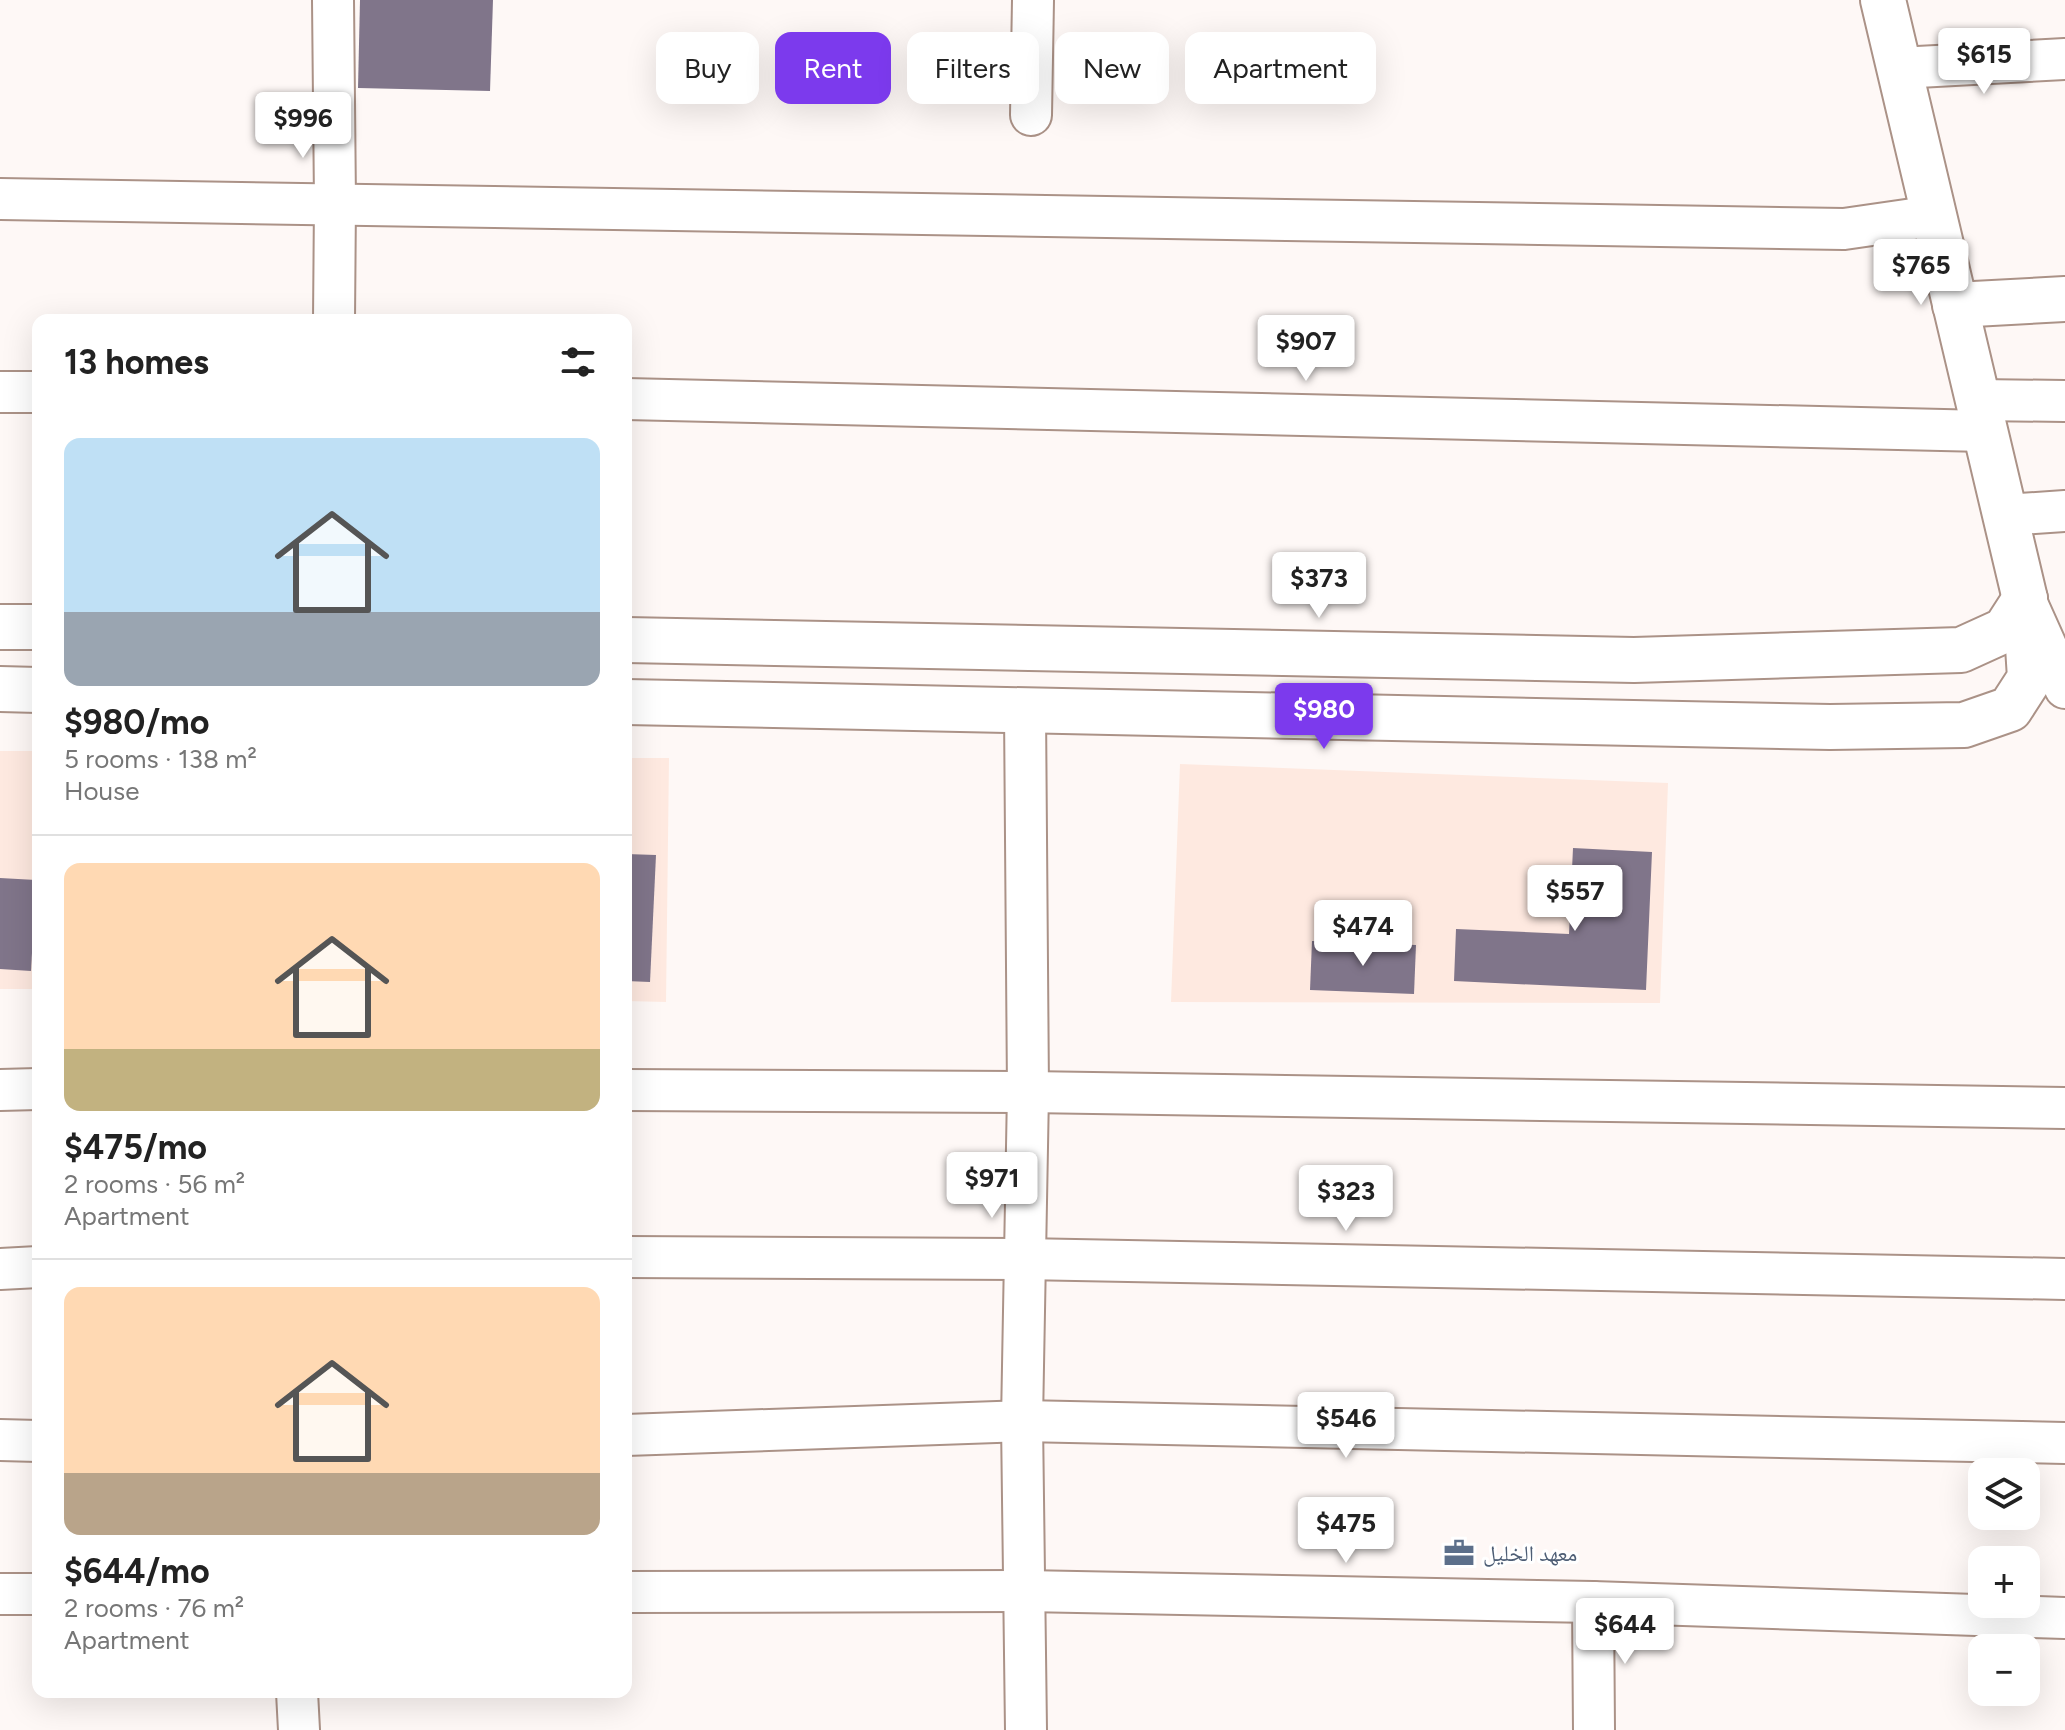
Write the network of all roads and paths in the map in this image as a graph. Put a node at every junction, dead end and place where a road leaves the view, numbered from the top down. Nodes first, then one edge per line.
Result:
1 (333, 0) edge
2 (1033, 0) edge
3 (1883, 0) edge
4 (2065, 59) edge
5 (1899, 68) junction
6 (1031, 115) dead end
7 (0, 199) edge
8 (335, 202) junction
9 (1934, 216) junction
10 (2065, 299) edge
11 (1955, 305) junction
12 (334, 314) edge
13 (0, 392) edge
14 (32, 392) edge
15 (632, 399) edge
16 (2065, 401) edge
17 (1981, 416) junction
18 (2065, 511) edge
19 (2005, 515) junction
20 (2025, 599) junction
21 (0, 627) edge
22 (32, 627) edge
23 (632, 640) edge
24 (2065, 688) edge
25 (0, 689) edge
26 (32, 690) edge
27 (632, 702) edge
28 (1025, 710) junction
29 (32, 1089) edge
30 (0, 1090) edge
31 (632, 1090) edge
32 (1028, 1092) junction
33 (2065, 1108) edge
34 (632, 1257) edge
35 (1023, 1259) junction
36 (32, 1267) edge
37 (0, 1269) edge
38 (2065, 1279) edge
39 (1022, 1421) junction
40 (632, 1435) edge
41 (0, 1440) edge
42 (32, 1441) edge
43 (2065, 1443) edge
44 (1025, 1591) junction
45 (632, 1592) edge
46 (0, 1594) edge
47 (32, 1594) edge
48 (1593, 1602) junction
49 (2065, 1618) edge
50 (297, 1698) edge
51 (299, 1730) edge
52 (1026, 1730) edge
53 (1594, 1730) edge

1 - 8 street
2 - 6 street
3 - 5 street
4 - 5 street
5 - 9 street
7 - 8 street
8 - 9 street
8 - 12 street
9 - 11 street
10 - 11 street
11 - 17 street
13 - 14 street
15 - 17 street
16 - 17 street
17 - 19 street
18 - 19 street
19 - 20 street
20 - 23 street
20 - 24 street
20 - 28 street
21 - 22 street
25 - 26 street
27 - 28 street
28 - 32 street
29 - 30 street
31 - 32 street
32 - 33 street
32 - 35 street
34 - 35 street
35 - 38 street
35 - 39 street
36 - 37 street
39 - 40 street
39 - 43 street
39 - 44 street
41 - 42 street
44 - 45 street
44 - 48 street
44 - 52 street
46 - 47 street
48 - 49 street
48 - 53 street
50 - 51 street

